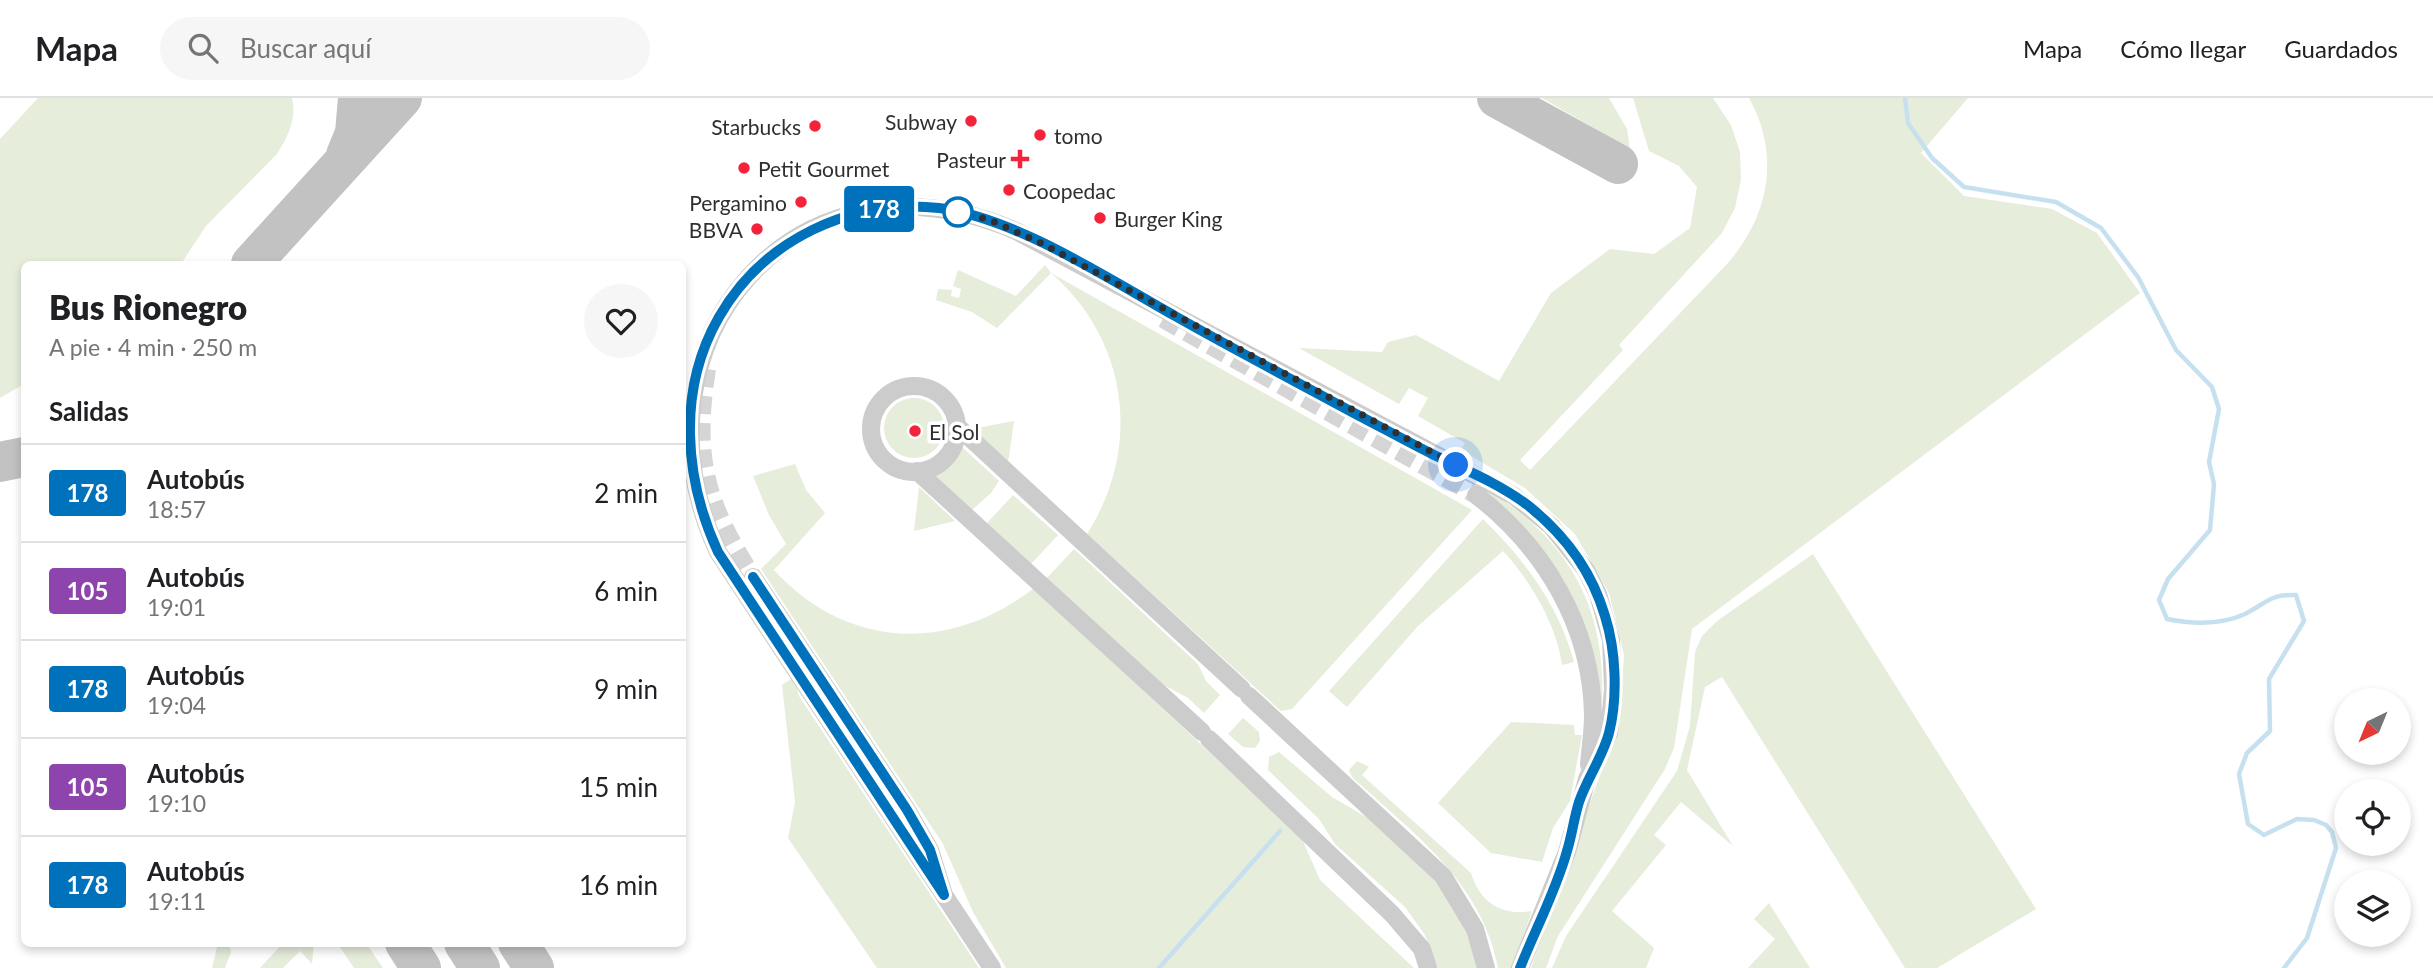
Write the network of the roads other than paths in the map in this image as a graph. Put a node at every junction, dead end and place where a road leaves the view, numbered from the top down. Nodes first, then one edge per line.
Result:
1 (957, 426) junction
2 (918, 471) junction
3 (1476, 495) tunnel mouth
4 (753, 577) tunnel mouth
5 (1587, 779) junction
6 (944, 895) junction
7 (992, 968) edge
8 (1429, 968) edge
9 (1486, 968) edge
10 (1520, 968) edge

1 - 2 street
1 - 2 street
1 - 9 street
2 - 8 street
3 - 5 street
4 - 6 street
5 - 6 street
5 - 10 street
6 - 7 street

